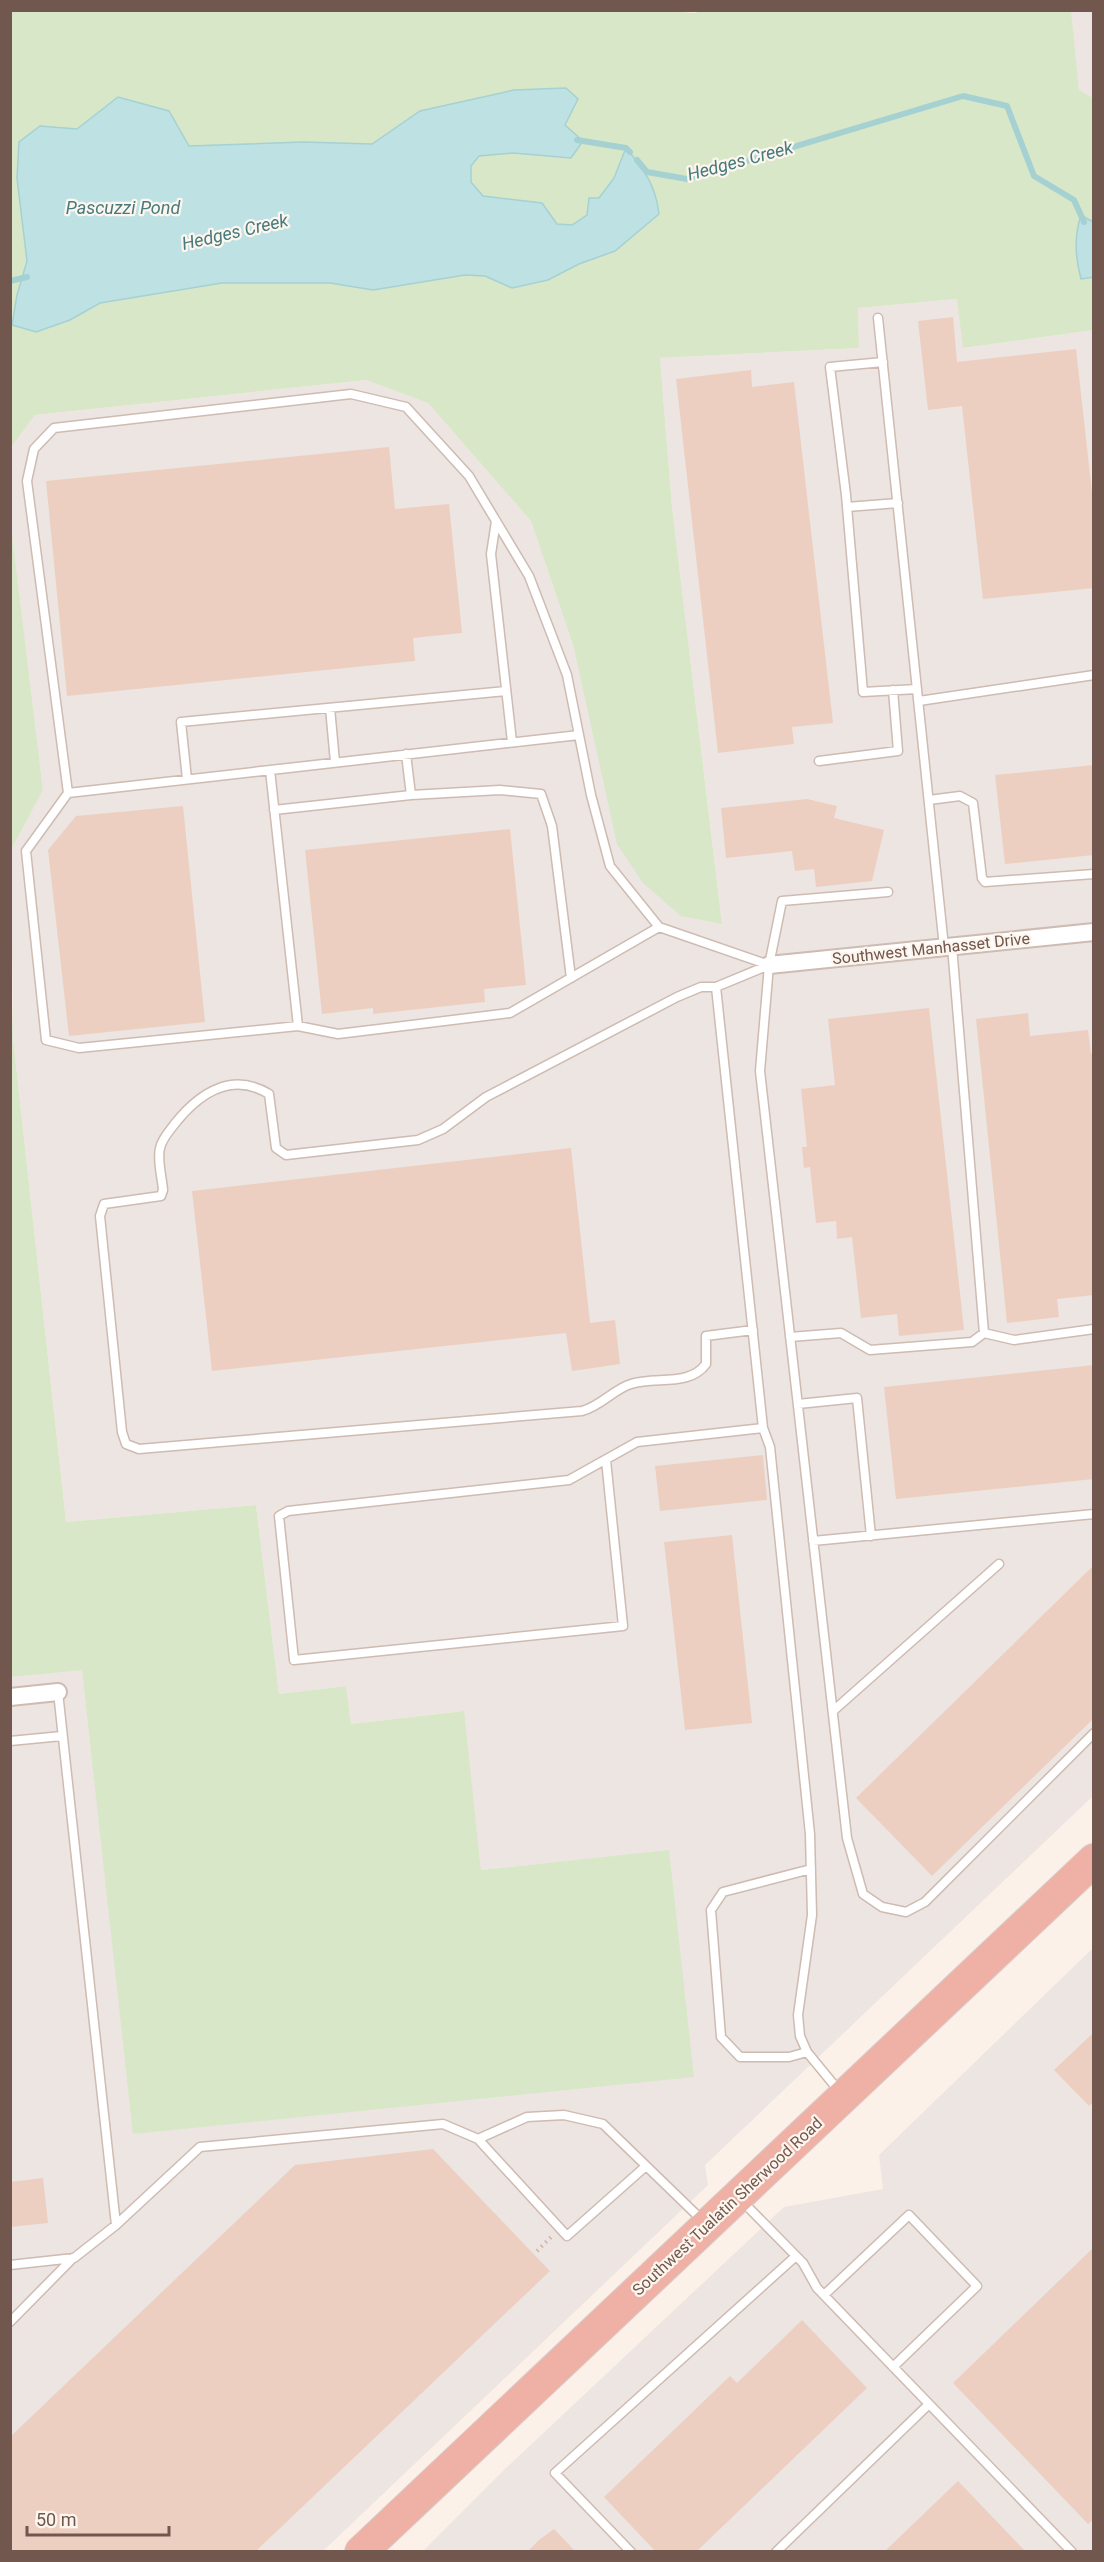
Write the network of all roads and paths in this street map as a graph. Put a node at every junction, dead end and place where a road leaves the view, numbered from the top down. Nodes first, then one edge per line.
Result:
1 (878, 318) dead end
2 (883, 362) junction
3 (898, 503) junction
4 (847, 507) junction
5 (496, 520) junction
6 (1094, 675) edge
7 (917, 689) junction
8 (893, 690) junction
9 (506, 691) junction
10 (919, 701) junction
11 (330, 708) junction
12 (579, 735) junction
13 (512, 742) junction
14 (406, 754) junction
15 (819, 761) dead end
16 (335, 762) junction
17 (270, 770) junction
18 (188, 779) junction
19 (68, 793) junction
20 (411, 795) junction
21 (929, 800) junction
22 (274, 810) junction
23 (1094, 874) edge
24 (888, 892) dead end
25 (659, 927) junction
26 (1094, 932) edge
27 (948, 947) junction
28 (769, 965) junction
29 (571, 978) junction
30 (716, 987) junction
31 (298, 1026) junction
32 (1094, 1329) edge
33 (753, 1330) junction
34 (984, 1333) junction
35 (790, 1337) junction
36 (798, 1404) junction
37 (763, 1428) junction
38 (606, 1460) junction
39 (1094, 1514) edge
40 (871, 1536) junction
41 (813, 1541) junction
42 (999, 1564) dead end
43 (58, 1692) joint
44 (10, 1697) edge
45 (833, 1711) junction
46 (1094, 1733) edge
47 (62, 1736) junction
48 (10, 1741) edge
49 (1094, 1860) edge
50 (811, 1869) junction
51 (807, 2052) junction
52 (843, 2096) junction
53 (478, 2139) junction
54 (646, 2166) junction
55 (738, 2196) junction
56 (116, 2225) junction
57 (707, 2225) junction
58 (560, 2228) junction
59 (537, 2251) dead end
60 (796, 2256) junction
61 (74, 2258) junction
62 (10, 2265) edge
63 (824, 2295) junction
64 (10, 2322) edge
65 (893, 2367) junction
66 (929, 2404) junction
67 (361, 2552) edge
68 (631, 2552) edge
69 (776, 2552) edge
70 (1072, 2552) edge

1 - 2 lane
2 - 3 lane
2 - 4 lane
3 - 4 lane
3 - 7 lane
4 - 8 lane
5 - 9 lane
5 - 12 lane
5 - 19 lane
6 - 10 lane
7 - 8 lane
7 - 10 lane
8 - 15 lane
9 - 11 lane
9 - 13 lane
10 - 21 lane
11 - 16 lane
11 - 18 lane
12 - 13 lane
12 - 25 lane
13 - 14 lane
14 - 16 lane
14 - 20 lane
16 - 17 lane
17 - 18 lane
17 - 22 lane
18 - 19 lane
19 - 31 lane
20 - 22 lane
20 - 29 lane
21 - 23 lane
21 - 27 lane
22 - 31 lane
24 - 28 lane
25 - 28 lane
25 - 29 lane
26 - 27 street, Southwest Manhasset Drive
27 - 28 street, Southwest Manhasset Drive
27 - 34 lane
28 - 30 lane
28 - 35 lane
29 - 31 lane
30 - 33 lane
30 - 33 lane
32 - 34 lane
33 - 37 lane
34 - 35 lane
35 - 36 lane
36 - 40 lane
36 - 41 lane
37 - 38 lane
37 - 50 lane
38 - 38 lane
39 - 40 lane
40 - 41 lane
41 - 45 lane
42 - 45 lane
43 - 44 street
43 - 47 lane
45 - 46 lane
47 - 48 lane
47 - 56 lane
49 - 52 highway, Southwest Tualatin Sherwood Road
50 - 51 lane
50 - 51 lane
51 - 52 lane
52 - 55 highway, Southwest Tualatin Sherwood Road
53 - 54 lane
53 - 56 lane
53 - 58 lane
54 - 57 lane
54 - 58 lane
55 - 57 highway, Southwest Tualatin Sherwood Road
55 - 60 lane
56 - 61 lane
57 - 67 highway, Southwest Tualatin Sherwood Road
58 - 59 path
60 - 63 lane
60 - 68 lane
61 - 62 lane
61 - 64 lane
63 - 65 lane
63 - 65 lane
65 - 66 lane
66 - 69 lane
66 - 70 lane

